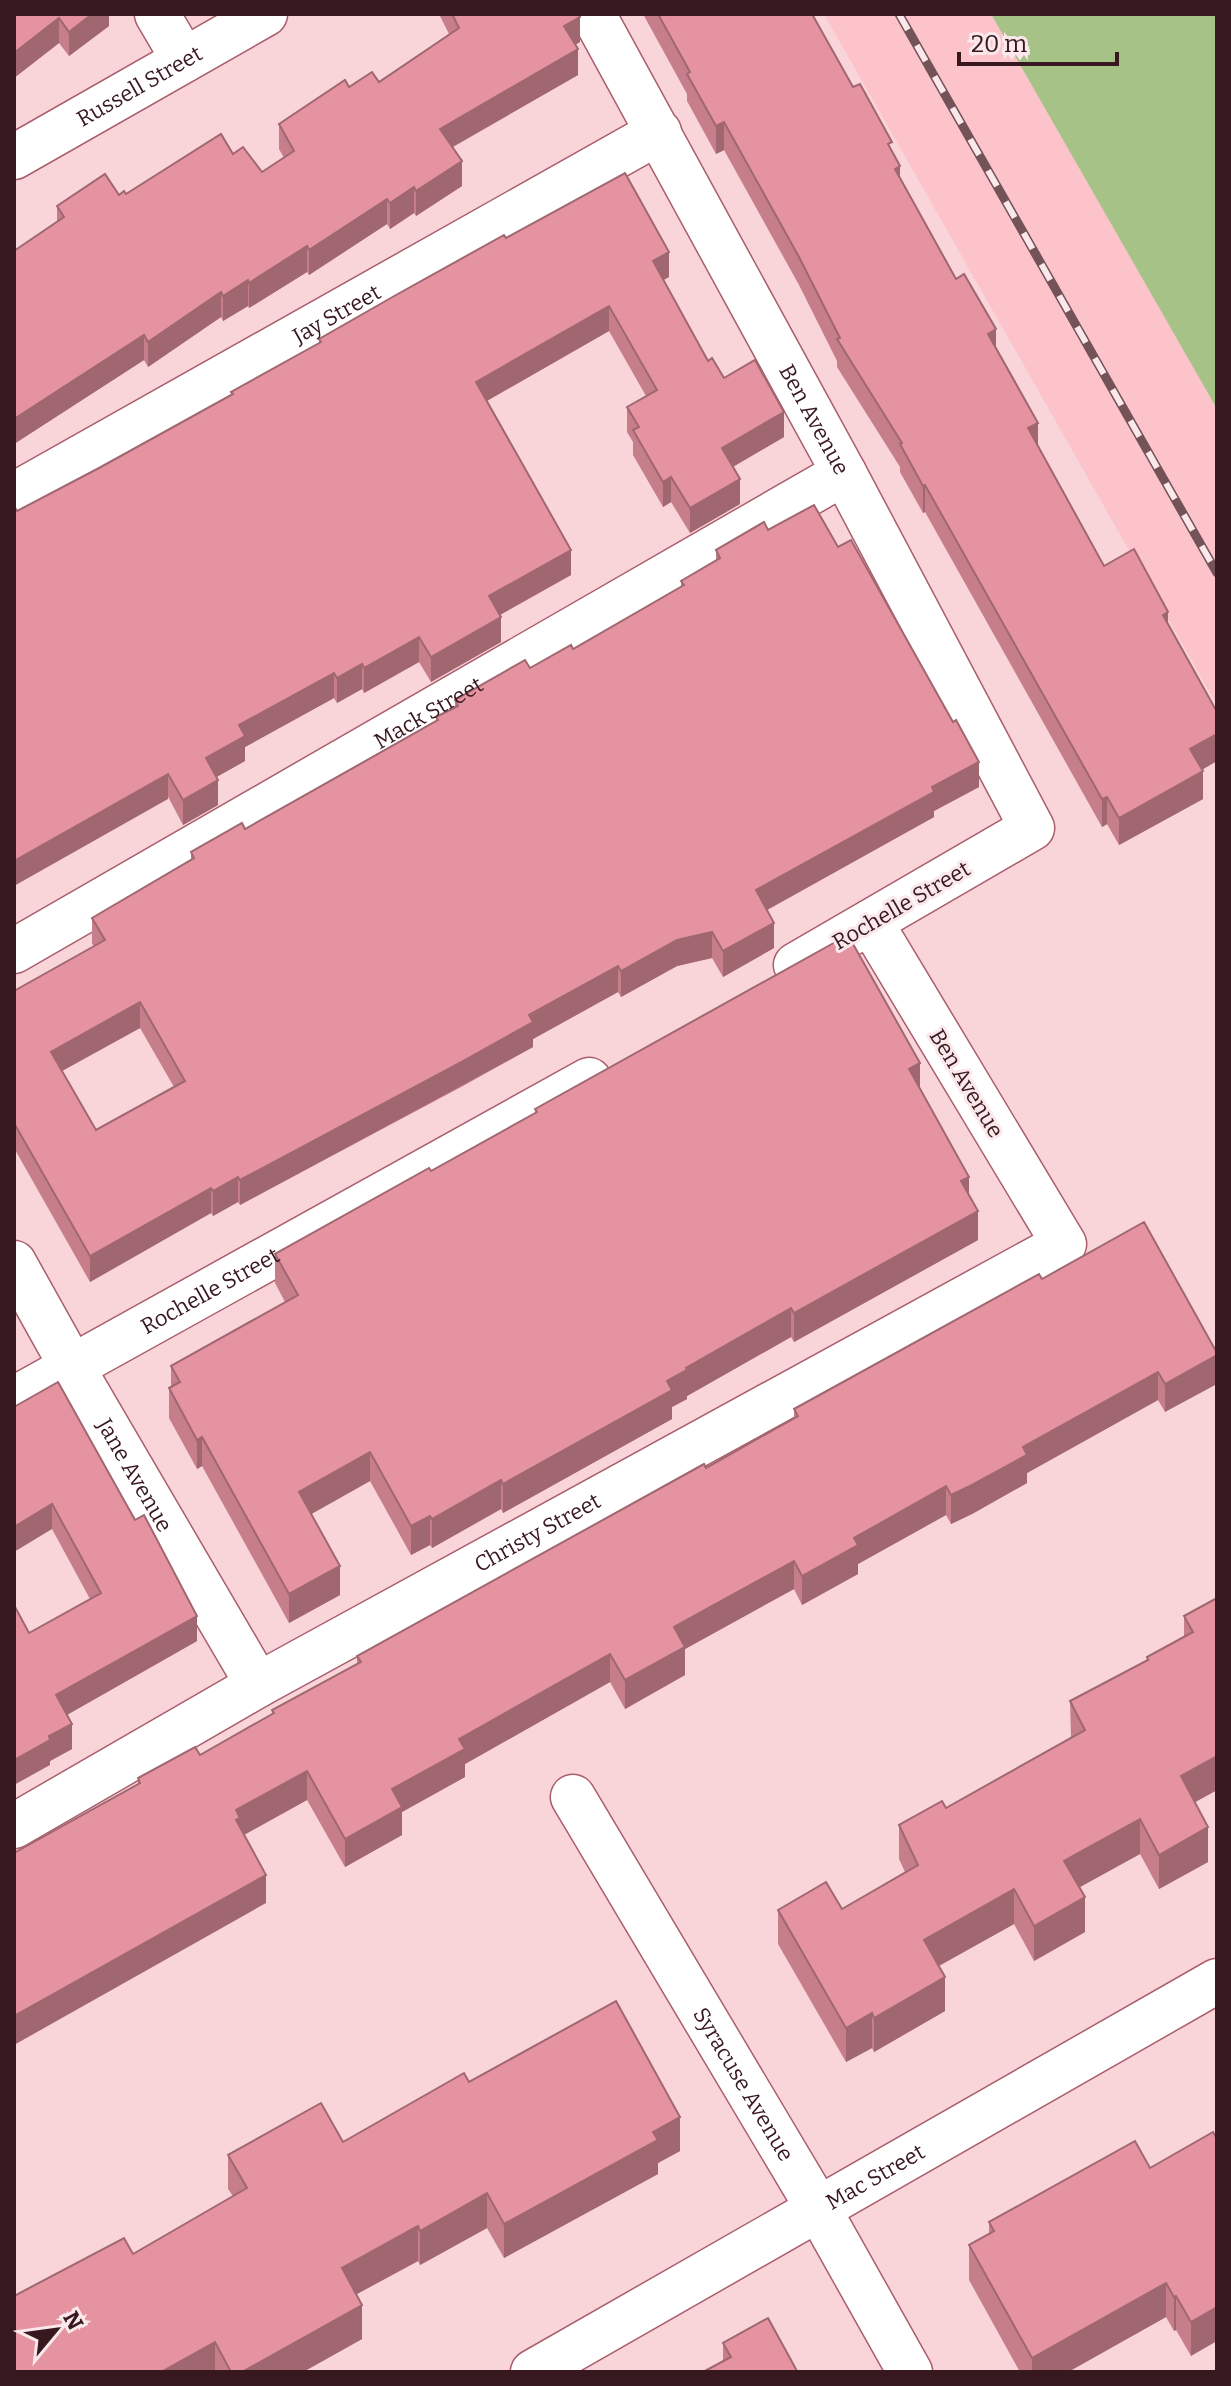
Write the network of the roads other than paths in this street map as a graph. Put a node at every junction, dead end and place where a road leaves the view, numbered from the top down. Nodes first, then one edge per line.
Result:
1 (157, 14) edge
2 (265, 14) edge
3 (593, 14) edge
4 (184, 60) junction
5 (659, 132) junction
6 (14, 157) edge
7 (844, 473) junction
8 (14, 495) edge
9 (1032, 828) joint
10 (871, 923) junction
11 (14, 951) edge
12 (761, 984) edge
13 (623, 1061) edge
14 (1064, 1244) joint
15 (14, 1263) edge
16 (72, 1367) junction
17 (14, 1399) edge
18 (258, 1685) junction
19 (573, 1797) dead end
20 (14, 1826) edge
21 (1217, 1981) edge
22 (819, 2210) junction
23 (533, 2372) edge
24 (910, 2372) edge

1 - 4 street
2 - 4 street, Russell Street
3 - 5 street, Ben Avenue
4 - 6 street, Russell Street
5 - 7 street, Ben Avenue
5 - 8 street, Jay Street
7 - 9 street, Ben Avenue
7 - 11 street, Mack Street
9 - 10 street, Rochelle Street
10 - 12 street, Rochelle Street
10 - 14 street, Ben Avenue
13 - 16 street, Rochelle Street
14 - 18 street, Christy Street
15 - 16 street, Jane Avenue
16 - 17 street, Rochelle Street
16 - 18 street, Jane Avenue
18 - 20 street, Christy Street
19 - 22 street, Syracuse Avenue
21 - 22 street, Mac Street
22 - 23 street, Mac Street
22 - 24 street, Syracuse Avenue

